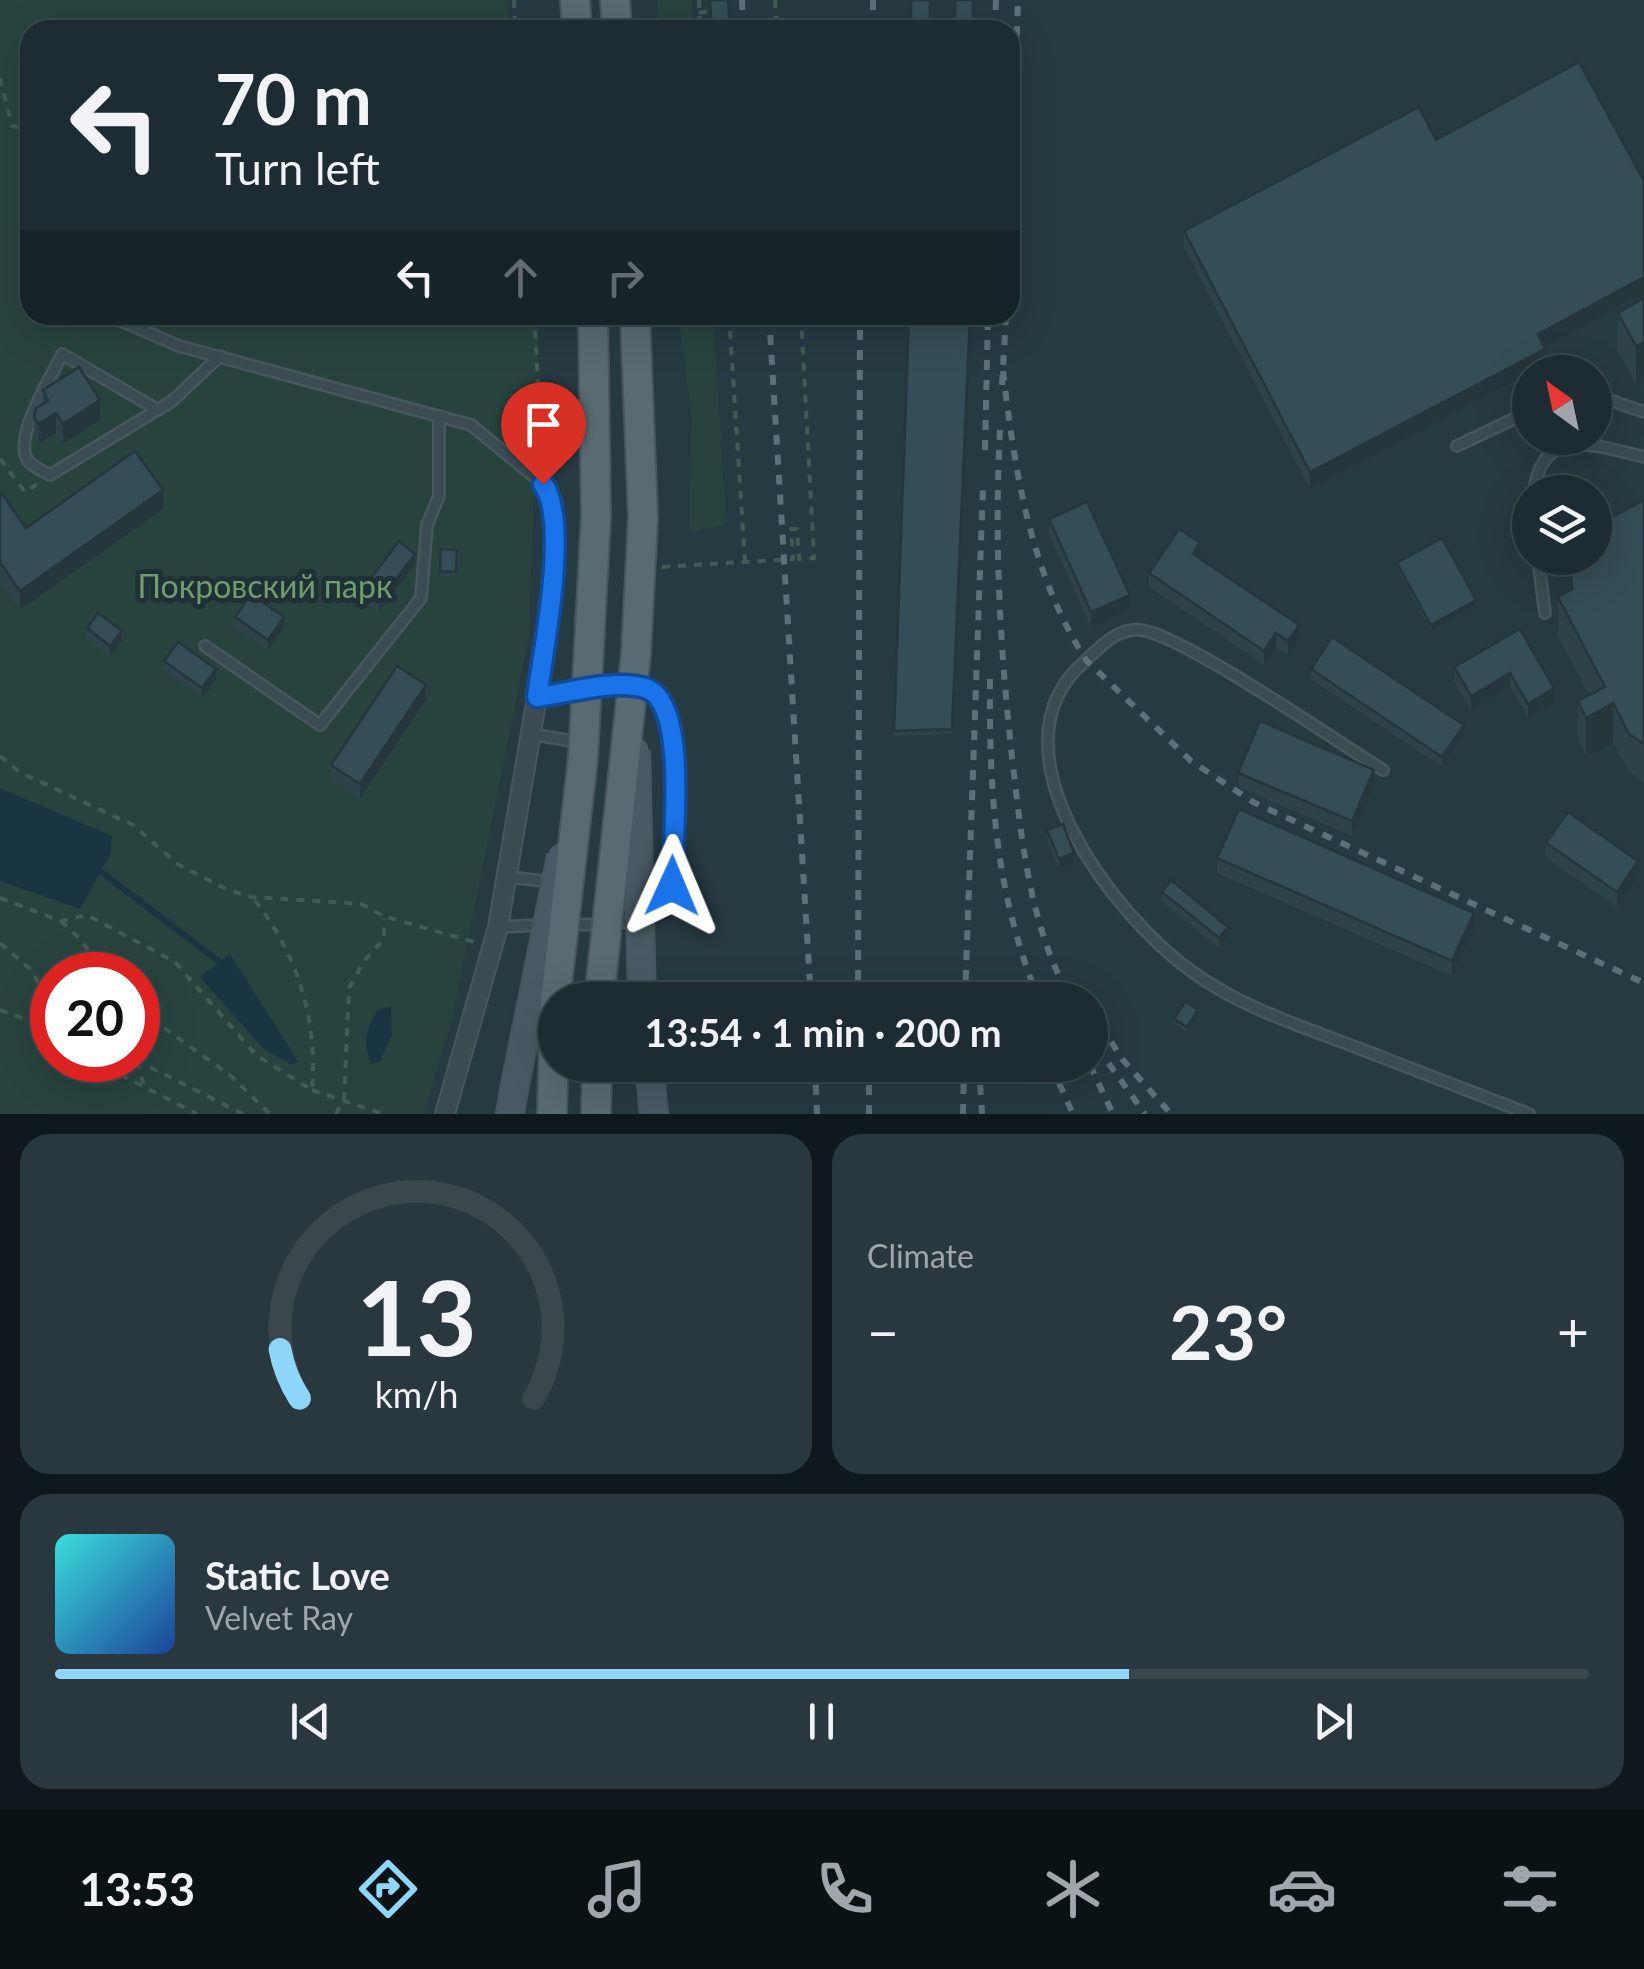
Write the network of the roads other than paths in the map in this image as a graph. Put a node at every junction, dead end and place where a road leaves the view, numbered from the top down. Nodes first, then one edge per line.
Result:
1 (131, 325) edge
2 (593, 325) edge
3 (635, 325) edge
4 (220, 356) junction
5 (1612, 402) edge
6 (158, 410) junction
7 (1644, 412) edge
8 (439, 416) junction
9 (1512, 420) edge
10 (1457, 446) dead end
11 (1644, 456) edge
12 (1540, 475) edge
13 (543, 484) joint
14 (1540, 575) edge
15 (1545, 612) dead end
16 (206, 646) dead end
17 (636, 654) junction
18 (537, 697) junction
19 (531, 734) junction
20 (583, 758) junction
21 (1383, 770) dead end
22 (505, 877) junction
23 (498, 927) junction
24 (601, 982) edge
25 (641, 982) edge
26 (597, 1082) edge
27 (651, 1082) edge
28 (445, 1114) edge
29 (510, 1114) edge
30 (552, 1114) edge
31 (596, 1114) edge
32 (654, 1114) edge
33 (1529, 1114) edge

1 - 4 lane
2 - 20 main road, bridge
3 - 17 main road, bridge
4 - 6 lane
4 - 8 lane
5 - 7 lane
6 - 6 lane
8 - 13 lane
8 - 16 lane
9 - 10 lane
11 - 12 lane
13 - 18 street
14 - 15 lane
17 - 24 main road, bridge
17 - 25 main road, bridge
18 - 19 street
18 - 23 lane
19 - 22 street
19 - 22 lane
20 - 29 main road, bridge
20 - 30 main road, bridge
21 - 33 lane
22 - 23 street
23 - 28 street
26 - 31 main road
27 - 32 main road

